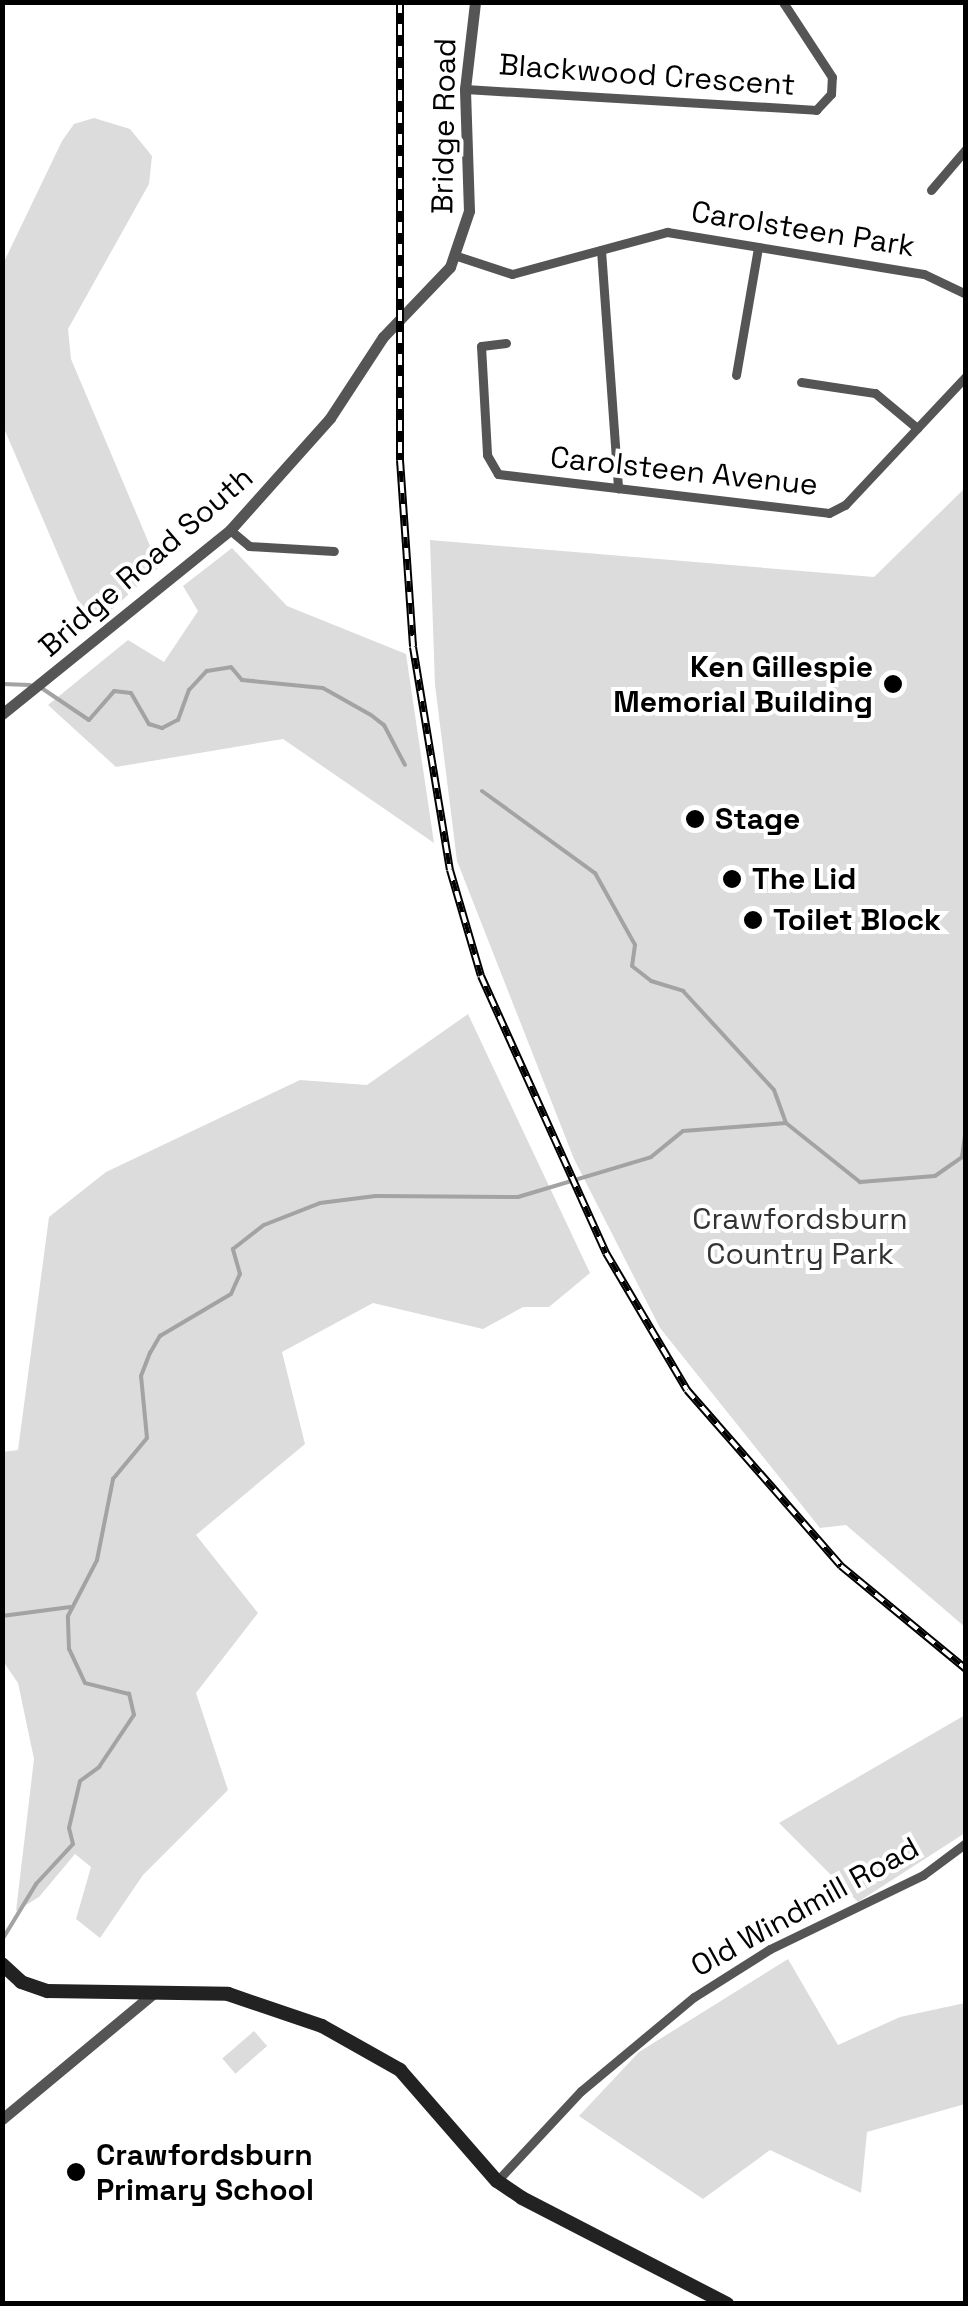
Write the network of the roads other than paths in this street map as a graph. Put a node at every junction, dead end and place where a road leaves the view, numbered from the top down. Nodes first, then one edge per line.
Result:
1 (475, 2) edge
2 (783, 2) edge
3 (465, 89) junction
4 (966, 150) edge
5 (931, 190) dead end
6 (758, 247) junction
7 (601, 250) junction
8 (457, 256) junction
9 (966, 294) edge
10 (423, 297) joint
11 (506, 343) dead end
12 (736, 374) dead end
13 (966, 376) edge
14 (801, 382) dead end
15 (917, 428) junction
16 (618, 488) junction
17 (230, 530) junction
18 (334, 551) dead end
19 (2, 714) edge
20 (966, 1843) edge
21 (2, 1964) edge
22 (156, 1991) junction
23 (2, 2119) edge
24 (497, 2181) junction
25 (726, 2304) edge

1 - 3 street, Bridge Road
2 - 3 street, Blackwood Crescent
3 - 8 street, Bridge Road
4 - 5 street
6 - 7 street, Carolsteen Park
6 - 9 street, Carolsteen Park
6 - 12 street
7 - 8 street, Carolsteen Park
7 - 16 street
8 - 10 street, Bridge Road
10 - 17 street, Bridge Road South
11 - 16 street, Carolsteen Avenue
13 - 15 street, Carolsteen Avenue
14 - 15 street
15 - 16 street, Carolsteen Avenue
17 - 18 street
17 - 19 street, Bridge Road South
20 - 24 street, Old Windmill Road
21 - 22 main road
22 - 23 street
22 - 24 main road
24 - 25 main road

